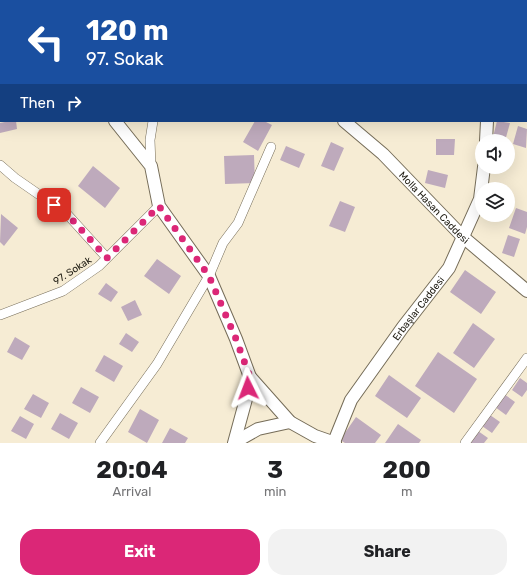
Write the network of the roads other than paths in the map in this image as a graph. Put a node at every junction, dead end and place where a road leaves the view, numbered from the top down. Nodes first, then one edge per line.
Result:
1 (116, 122) edge
2 (153, 122) edge
3 (345, 122) edge
4 (488, 122) edge
5 (487, 134) edge
6 (271, 147) dead end
7 (0, 165) edge
8 (151, 166) junction
9 (483, 174) edge
10 (159, 206) junction
11 (463, 237) junction
12 (107, 258) junction
13 (209, 276) junction
14 (527, 291) edge
15 (0, 315) edge
16 (527, 358) edge
17 (250, 377) junction
18 (290, 422) junction
19 (312, 439) edge
20 (234, 442) edge
21 (100, 443) edge
22 (334, 443) edge
23 (465, 443) edge

1 - 8 street
2 - 8 street
3 - 11 street, Molla Hasan Caddesi
4 - 5 street
6 - 13 street
7 - 12 street
8 - 10 street
9 - 11 street, Erbaşlar Caddesi
10 - 12 street, 97. Sokak
10 - 13 street
11 - 14 street, Molla Hasan Caddesi
11 - 22 street, Erbaşlar Caddesi
12 - 15 street, 97. Sokak
13 - 17 street
13 - 21 street
16 - 23 street
17 - 18 street
17 - 20 street
18 - 19 street
18 - 20 street
19 - 22 street

